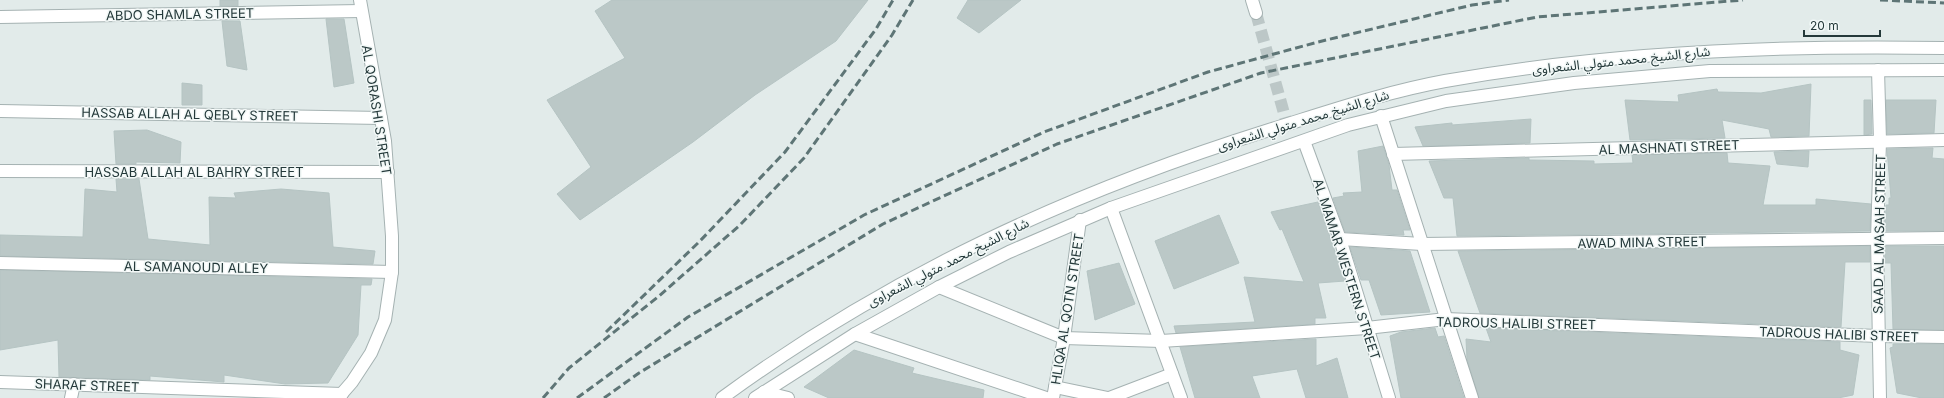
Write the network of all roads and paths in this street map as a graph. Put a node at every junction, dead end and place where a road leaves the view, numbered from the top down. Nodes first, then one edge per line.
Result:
1 (1252, 0) edge
2 (360, 6) edge
3 (1256, 13) tunnel mouth
4 (0, 17) edge
5 (1944, 48) edge
6 (1878, 70) junction
7 (1944, 70) edge
8 (0, 111) edge
9 (1381, 116) junction
10 (381, 118) junction
11 (1944, 140) edge
12 (1304, 141) junction
13 (1880, 141) junction
14 (1394, 154) junction
15 (0, 171) edge
16 (388, 172) junction
17 (1111, 208) junction
18 (1080, 220) junction
19 (1944, 238) edge
20 (1340, 239) junction
21 (1877, 239) junction
22 (1422, 244) junction
23 (0, 263) edge
24 (392, 272) junction
25 (939, 286) junction
26 (1446, 319) junction
27 (1367, 328) junction
28 (855, 334) junction
29 (1878, 336) junction
30 (1944, 337) edge
31 (1064, 338) junction
32 (1161, 341) junction
33 (1172, 374) junction
34 (0, 382) edge
35 (74, 384) junction
36 (1054, 393) edge
37 (760, 395) edge
38 (340, 396) edge
39 (71, 398) edge
40 (722, 398) edge
41 (788, 398) edge
42 (1046, 398) edge
43 (1108, 398) edge
44 (1181, 398) edge
45 (1389, 398) edge
46 (1472, 398) edge
47 (1880, 398) edge

1 - 3 street
2 - 4 street, ABDO SHAMLA STREET
2 - 10 street, AL QORASHI STREET
5 - 40 street, شارع الشيخ محمد متولي الشعراوى
6 - 7 street, شارع الشيخ محمد متولي الشعراوى
6 - 9 street, شارع الشيخ محمد متولي الشعراوى
6 - 13 street, SAAD AL MASAH STREET
8 - 10 street, HASSAB ALLAH AL QEBLY STREET
9 - 12 street, شارع الشيخ محمد متولي الشعراوى
9 - 14 street
10 - 16 street, AL QORASHI STREET
11 - 13 street, AL MASHNATI STREET
12 - 17 street, شارع الشيخ محمد متولي الشعراوى
12 - 20 street, AL MAMAR WESTERN STREET
13 - 14 street, AL MASHNATI STREET
13 - 21 street, SAAD AL MASAH STREET
14 - 22 street
15 - 16 street, HASSAB ALLAH AL BAHRY STREET
16 - 24 street, AL QORASHI STREET
17 - 18 street, شارع الشيخ محمد متولي الشعراوى
17 - 32 street
18 - 25 street, شارع الشيخ محمد متولي الشعراوى
18 - 31 street, HLIQA AL QOTN STREET
19 - 21 street, AWAD MINA STREET
20 - 22 street, AWAD MINA STREET
20 - 27 street, AL MAMAR WESTERN STREET
21 - 22 street, AWAD MINA STREET
21 - 29 street, SAAD AL MASAH STREET
22 - 26 street
23 - 24 street, AL SAMANOUDI ALLEY
24 - 38 street, AL QORASHI STREET
25 - 28 street, شارع الشيخ محمد متولي الشعراوى
25 - 31 street
26 - 27 street, TADROUS HALIBI STREET
26 - 29 street, TADROUS HALIBI STREET
26 - 46 street
27 - 32 street, TADROUS HALIBI STREET
27 - 45 street, AL MAMAR WESTERN STREET
28 - 37 street, شارع الشيخ محمد متولي الشعراوى
28 - 42 street
29 - 30 street, TADROUS HALIBI STREET
29 - 47 street, SAAD AL MASAH STREET
31 - 32 street, TADROUS HALIBI STREET
31 - 36 street, HLIQA AL QOTN STREET
32 - 33 street
33 - 43 street
33 - 44 street
34 - 35 street, SHARAF STREET
35 - 38 street, SHARAF STREET
35 - 39 street
36 - 43 street
37 - 41 street

